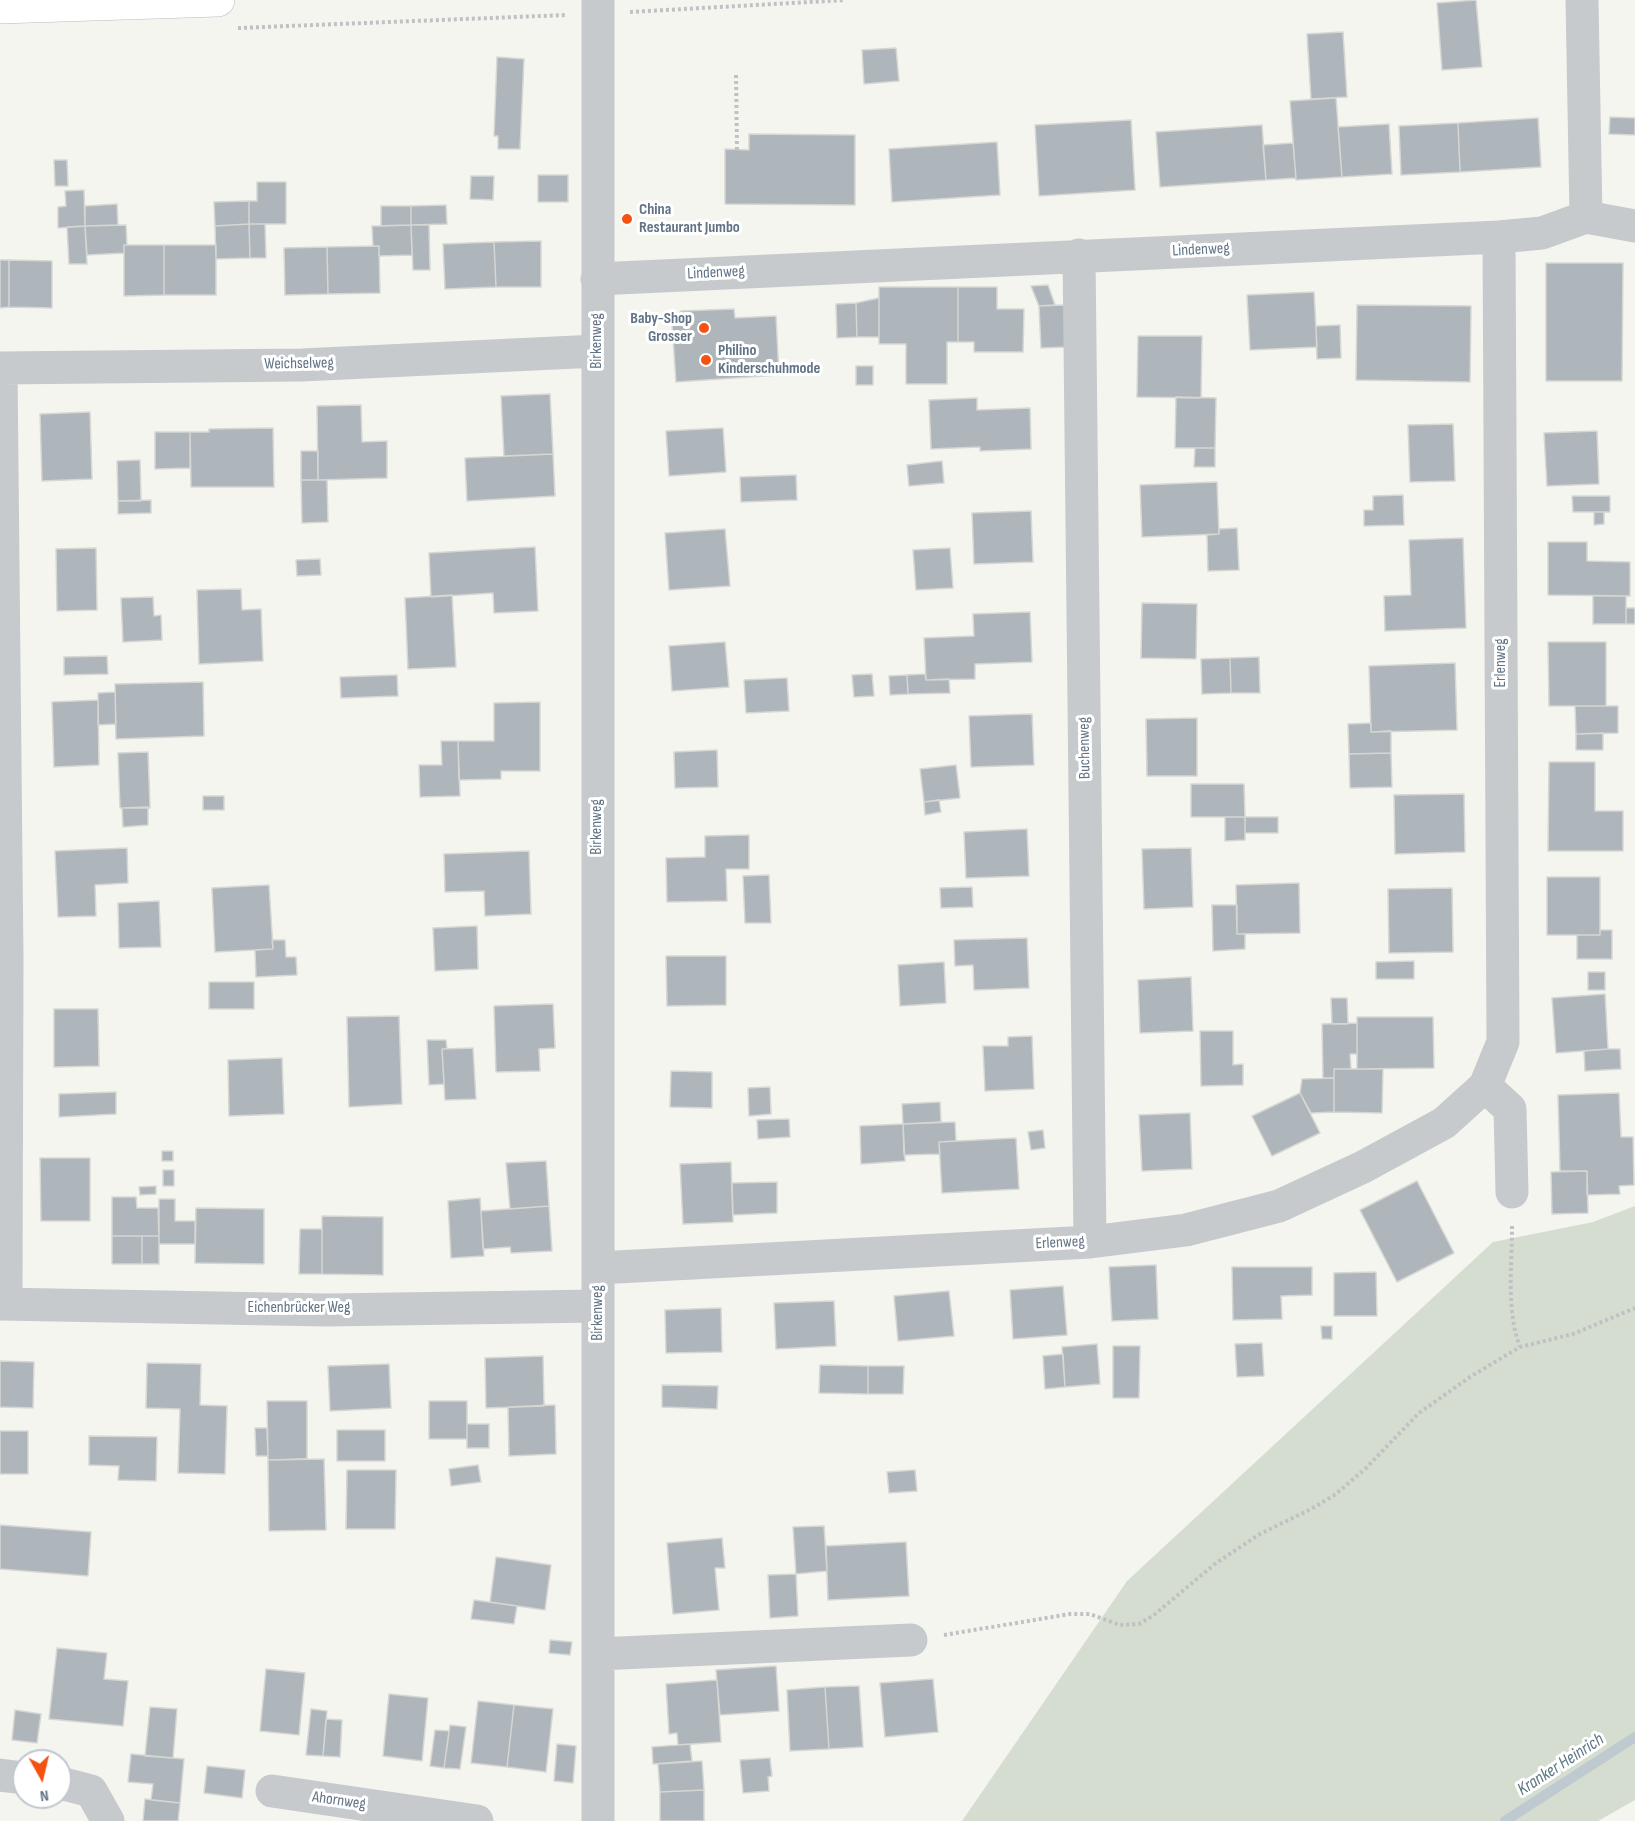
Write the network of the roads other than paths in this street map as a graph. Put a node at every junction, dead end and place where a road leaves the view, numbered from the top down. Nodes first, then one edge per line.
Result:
1 (218, 0) edge
2 (1582, 0) edge
3 (146, 1) edge
4 (0, 7) edge
5 (598, 7) edge
6 (1586, 217) junction
7 (1635, 226) edge
8 (1499, 237) junction
9 (1079, 255) junction
10 (597, 279) junction
11 (597, 351) junction
12 (1, 368) edge
13 (1485, 1086) junction
14 (1512, 1192) road end
15 (1090, 1242) junction
16 (598, 1268) junction
17 (3, 1304) edge
18 (598, 1306) junction
19 (911, 1640) road end
20 (598, 1654) junction
21 (72, 1786) edge
22 (272, 1791) dead end
23 (108, 1821) edge
24 (477, 1821) edge
25 (598, 1821) edge

1 - 3 main road
2 - 6 street
3 - 4 main road
5 - 10 street, Birkenweg
6 - 7 street
6 - 8 street, Lindenweg
8 - 9 street, Lindenweg
8 - 13 street, Erlenweg
9 - 10 street, Lindenweg
9 - 15 street, Buchenweg
10 - 11 street, Birkenweg
11 - 12 street, Weichselweg
11 - 16 street, Birkenweg
12 - 17 street
13 - 14 street
13 - 15 street, Erlenweg
15 - 16 street, Erlenweg
16 - 18 street, Birkenweg
17 - 18 street, Eichenbrücker Weg
18 - 20 street, Birkenweg
19 - 20 street
20 - 25 street, Birkenweg
21 - 23 street
22 - 24 street, Ahornweg

